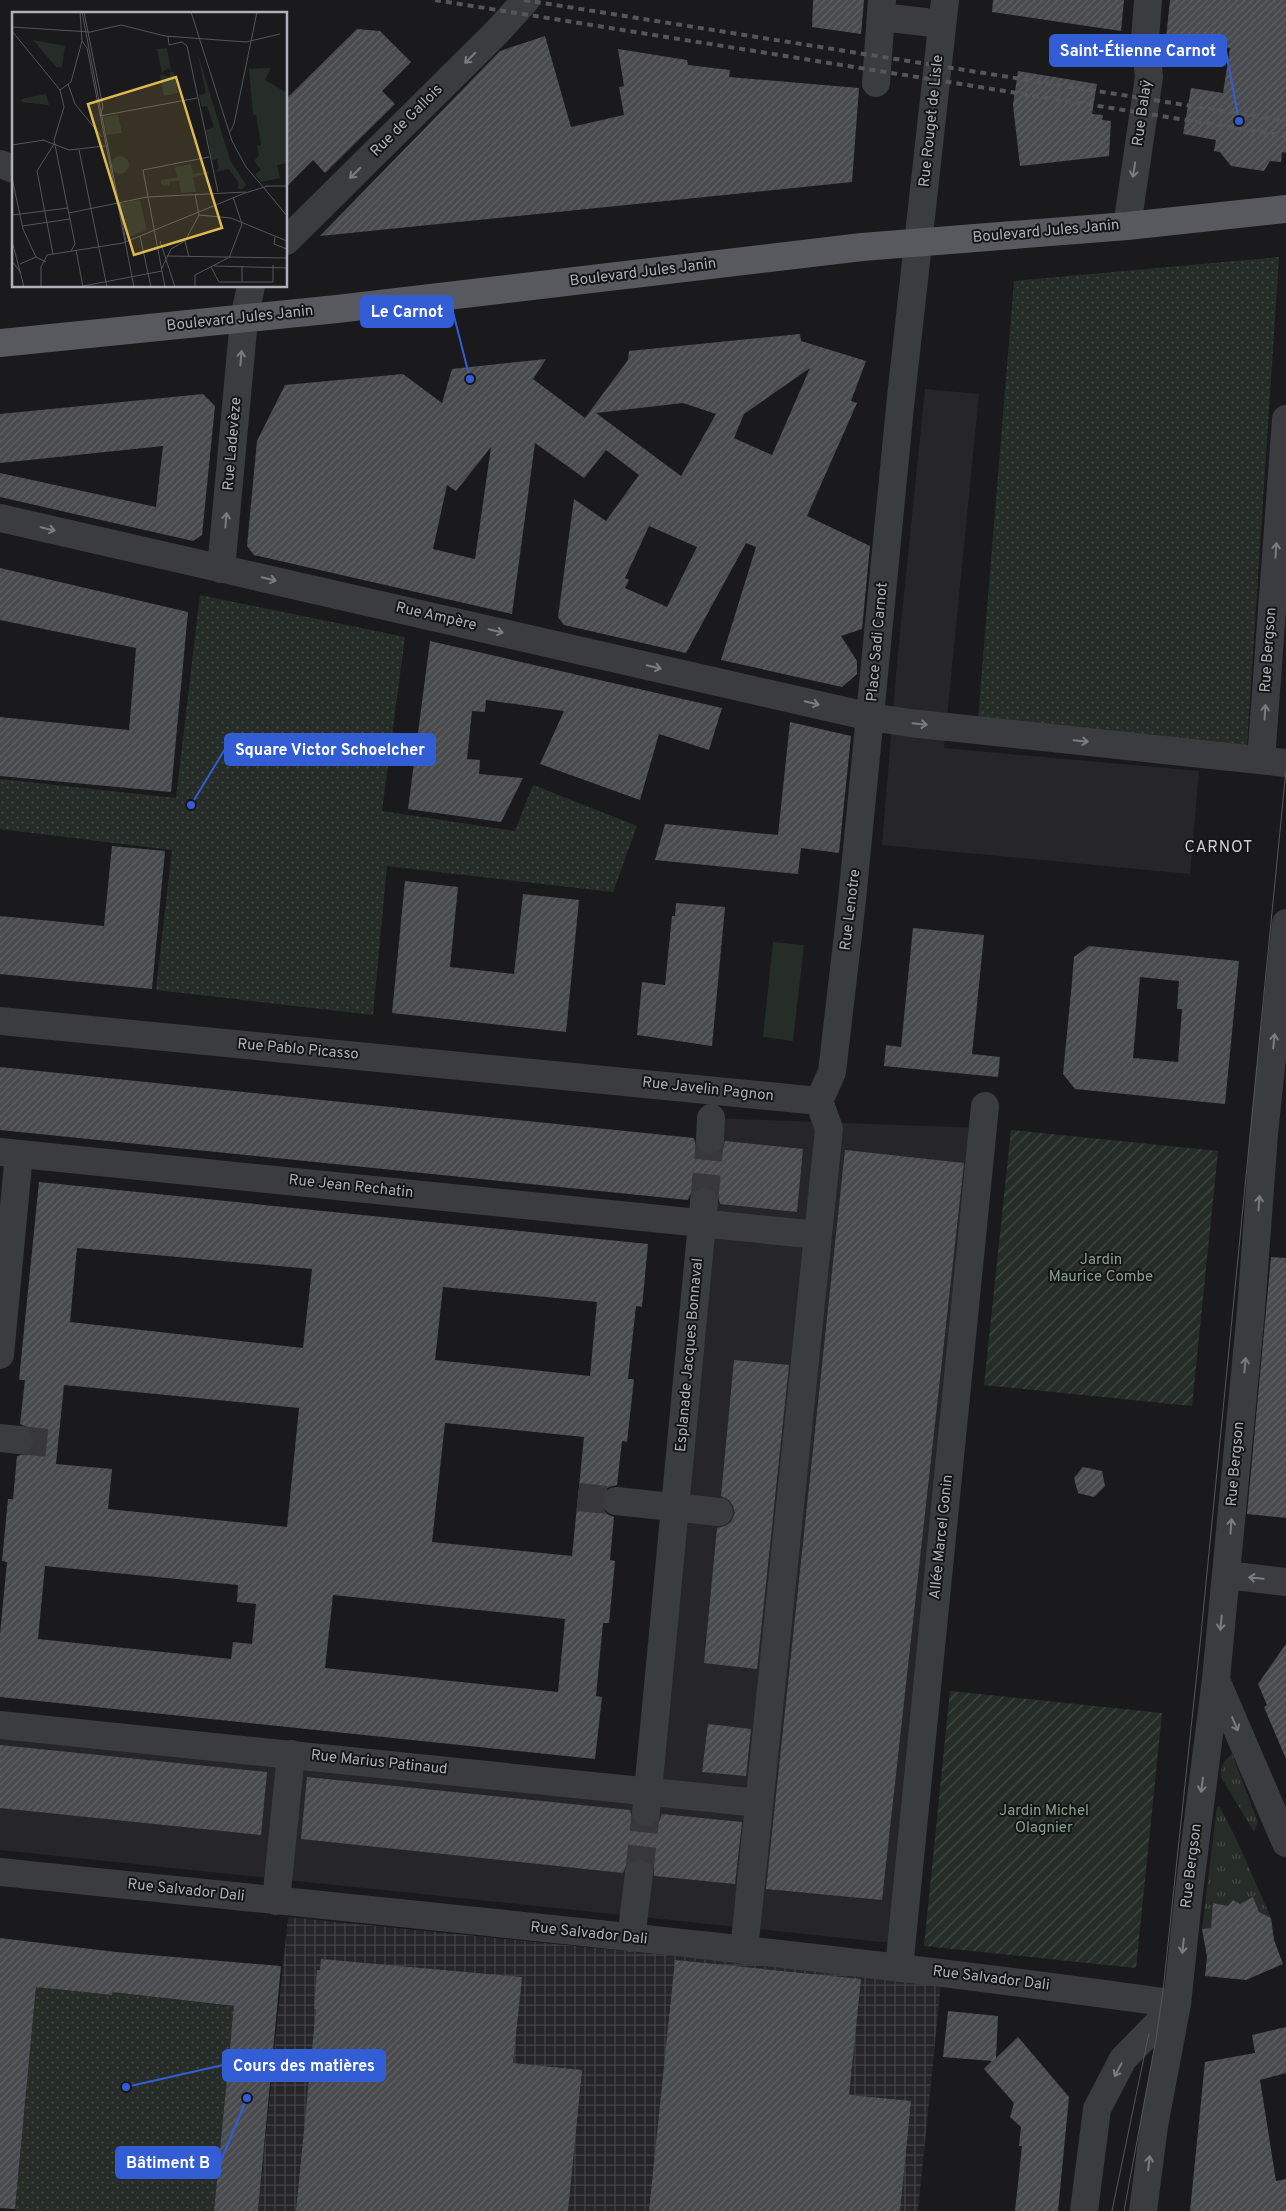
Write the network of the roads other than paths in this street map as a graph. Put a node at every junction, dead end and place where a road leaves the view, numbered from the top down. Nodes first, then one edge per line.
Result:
1 (526, 0) edge
2 (1148, 0) edge
3 (882, 9) edge
4 (944, 12) edge
5 (876, 83) dead end
6 (0, 164) edge
7 (12, 168) edge
8 (1286, 209) edge
9 (1127, 226) junction
10 (288, 239) edge
11 (920, 243) junction
12 (251, 288) edge
13 (244, 319) junction
14 (0, 343) edge
15 (1286, 419) edge
16 (0, 518) edge
17 (221, 568) junction
18 (872, 717) junction
19 (1274, 762) edge
20 (1286, 923) edge
21 (0, 1021) edge
22 (596, 1079) joint
23 (819, 1101) junction
24 (985, 1106) dead end
25 (10, 1153) edge
26 (703, 1213) junction
27 (818, 1235) junction
28 (0, 1355) edge
29 (616, 1501) tunnel mouth
30 (676, 1507) junction
31 (719, 1512) dead end
32 (1226, 1575) junction
33 (1286, 1582) edge
34 (1216, 1679) junction
35 (0, 1725) edge
36 (291, 1754) junction
37 (647, 1801) junction
38 (759, 1803) junction
39 (1286, 1844) edge
40 (0, 1872) edge
41 (639, 1874) tunnel mouth
42 (276, 1900) junction
43 (631, 1938) junction
44 (744, 1950) junction
45 (899, 1968) junction
46 (1177, 2004) junction
47 (1084, 2211) edge
48 (1143, 2211) edge

1 -> 10 street, Rue de Gallois
2 -> 9 street, Rue Balaÿ
3 - 4 street
3 - 5 street
4 - 11 street, Rue Rouget de Lisle
6 - 7 street
8 - 9 main road, Boulevard Jules Janin
9 - 11 main road, Boulevard Jules Janin
11 - 13 main road, Boulevard Jules Janin
11 - 18 street, Place Sadi Carnot
12 - 13 street
13 - 14 main road, Boulevard Jules Janin
17 -> 13 street, Rue Ladevèze
19 -> 15 street, Rue Bergson
16 -> 17 street, Rue Ampère
17 -> 18 street, Rue Ampère
18 -> 19 street, Place Sadi Carnot
18 - 23 street, Rue Lenotre
32 -> 20 street, Rue Bergson
21 - 22 street, Rue Pablo Picasso
22 - 23 street, Rue Javelin Pagnon
23 - 27 street
24 - 45 street, Allée Marcel Gonin
25 - 26 street, Rue Jean Rechatin
25 - 28 street
26 - 27 street, Rue Jean Rechatin
26 - 30 street, Esplanade Jacques Bonnaval
27 - 38 street
29 - 30 street
30 - 31 street
30 - 37 street, Esplanade Jacques Bonnaval
33 -> 32 street
32 -> 34 street, Rue Bergson
34 -> 39 street
34 -> 46 street, Rue Bergson
35 - 36 street, Rue Marius Patinaud
36 - 37 street, Rue Marius Patinaud
36 - 42 street
37 - 38 street, Rue Marius Patinaud
38 - 44 street
40 - 42 street, Rue Salvador Dali
41 - 43 street
42 - 43 street, Rue Salvador Dali
43 - 44 street, Rue Salvador Dali
44 - 45 street, Rue Salvador Dali
45 - 46 street, Rue Salvador Dali
46 -> 47 street
48 -> 46 street, Rue Bergson

